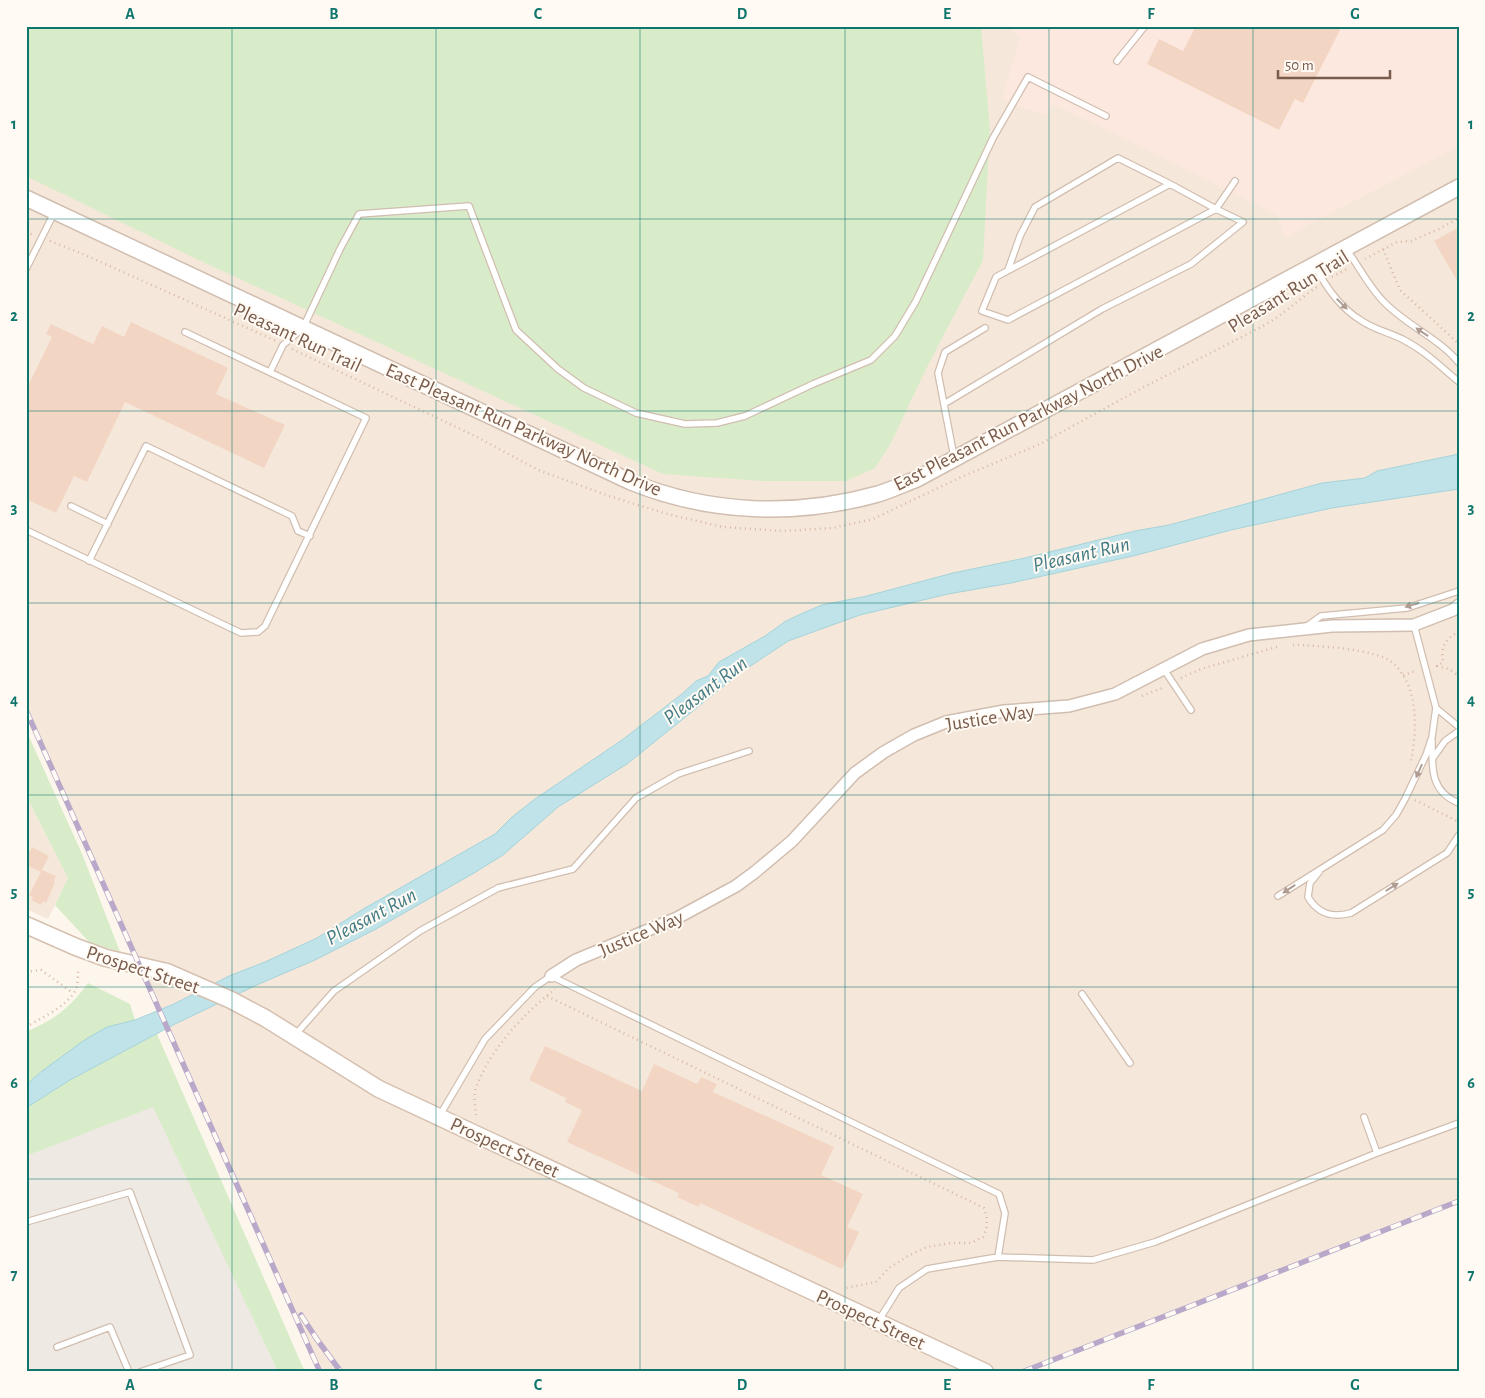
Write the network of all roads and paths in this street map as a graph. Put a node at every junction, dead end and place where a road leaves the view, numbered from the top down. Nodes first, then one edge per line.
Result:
1 (1145, 26) edge
2 (1117, 61) dead end
3 (1106, 116) dead end
4 (1235, 181) dead end
5 (1170, 184) junction
6 (1459, 187) edge
7 (26, 198) edge
8 (1216, 209) junction
9 (55, 211) junction
10 (1459, 218) edge
11 (26, 232) edge
12 (42, 238) junction
13 (1345, 248) junction
14 (1383, 249) junction
15 (1357, 264) junction
16 (1314, 265) junction
17 (26, 269) edge
18 (1007, 270) junction
19 (1323, 282) junction
20 (303, 328) junction
21 (985, 328) dead end
22 (185, 332) dead end
23 (1459, 344) edge
24 (283, 345) junction
25 (1459, 363) edge
26 (270, 372) junction
27 (1459, 382) edge
28 (944, 404) junction
29 (954, 459) junction
30 (71, 506) dead end
31 (108, 524) junction
32 (26, 530) edge
33 (310, 536) junction
34 (89, 561) junction
35 (1459, 591) edge
36 (1459, 604) edge
37 (1414, 625) junction
38 (1302, 629) junction
39 (1459, 631) edge
40 (1284, 645) dead end
41 (1293, 645) dead end
42 (1163, 668) junction
43 (1414, 671) dead end
44 (1404, 675) junction
45 (1459, 676) edge
46 (1182, 678) dead end
47 (1159, 691) dead end
48 (1141, 696) dead end
49 (1436, 708) junction
50 (1191, 710) dead end
51 (1459, 727) edge
52 (1459, 731) edge
53 (1432, 737) junction
54 (749, 752) dead end
55 (1432, 760) junction
56 (1410, 764) dead end
57 (1413, 799) dead end
58 (1459, 803) edge
59 (1459, 822) edge
60 (1459, 835) edge
61 (1324, 866) junction
62 (1278, 896) dead end
63 (26, 924) edge
64 (78, 971) dead end
65 (26, 972) edge
66 (551, 976) junction
67 (552, 991) dead end
68 (73, 993) junction
69 (1082, 994) dead end
70 (547, 996) junction
71 (26, 1027) edge
72 (293, 1036) junction
73 (1130, 1063) dead end
74 (476, 1116) dead end
75 (439, 1117) junction
76 (1364, 1117) dead end
77 (1459, 1123) edge
78 (1376, 1153) junction
79 (26, 1222) edge
80 (998, 1257) junction
81 (846, 1288) dead end
82 (878, 1322) junction
83 (57, 1347) dead end
84 (129, 1372) edge
85 (140, 1372) edge
86 (985, 1372) edge

1 - 2 lane
3 - 20 lane
4 - 8 lane
5 - 8 lane
5 - 18 lane
5 - 18 lane
6 - 13 street, East Pleasant Run Parkway North Drive
7 - 9 street, East Pleasant Run Parkway North Drive
8 - 18 lane
8 - 28 lane
9 - 12 lane
9 - 20 street, East Pleasant Run Parkway North Drive
10 - 14 path, Pleasant Run Trail
11 - 12 path, Pleasant Run Trail
12 - 17 lane
12 - 24 path, Pleasant Run Trail
13 - 15 lane
13 - 16 street, East Pleasant Run Parkway North Drive
14 - 15 path, Pleasant Run Trail
14 - 23 path
15 - 19 path, Pleasant Run Trail
25 -> 15 lane
16 - 19 lane
16 - 29 street, East Pleasant Run Parkway North Drive
19 - 24 path, Pleasant Run Trail
19 -> 27 lane
20 - 24 lane
20 - 29 street, East Pleasant Run Parkway North Drive
21 - 28 lane
22 - 26 lane
24 - 26 lane
26 - 33 lane
28 - 29 lane
30 - 31 lane
31 - 33 lane
31 - 34 lane
32 - 34 lane
33 - 34 lane
35 -> 38 lane
36 - 37 street, Justice Way
37 - 38 street, Justice Way
37 - 49 lane
38 - 42 street, Justice Way
39 - 45 path
40 - 46 path
41 - 44 path
42 - 50 lane
42 - 66 street, Justice Way
43 - 44 path
44 - 56 path
47 - 48 path
49 - 51 lane
49 - 53 lane
52 - 55 lane
53 - 55 lane
53 -> 61 lane
54 - 72 lane
55 - 58 lane
57 - 59 path
61 -> 60 lane
61 -> 62 lane
63 - 72 main road, Prospect Street
64 - 68 path
65 - 68 path
66 - 75 lane
66 - 80 lane
67 - 70 path
68 - 71 path
69 - 73 lane
70 - 74 path
70 - 81 path
72 - 75 main road, Prospect Street
75 - 82 main road, Prospect Street
76 - 78 lane
77 - 78 lane
78 - 80 lane
79 - 85 lane
80 - 82 lane
82 - 86 main road, Prospect Street
83 - 84 lane

